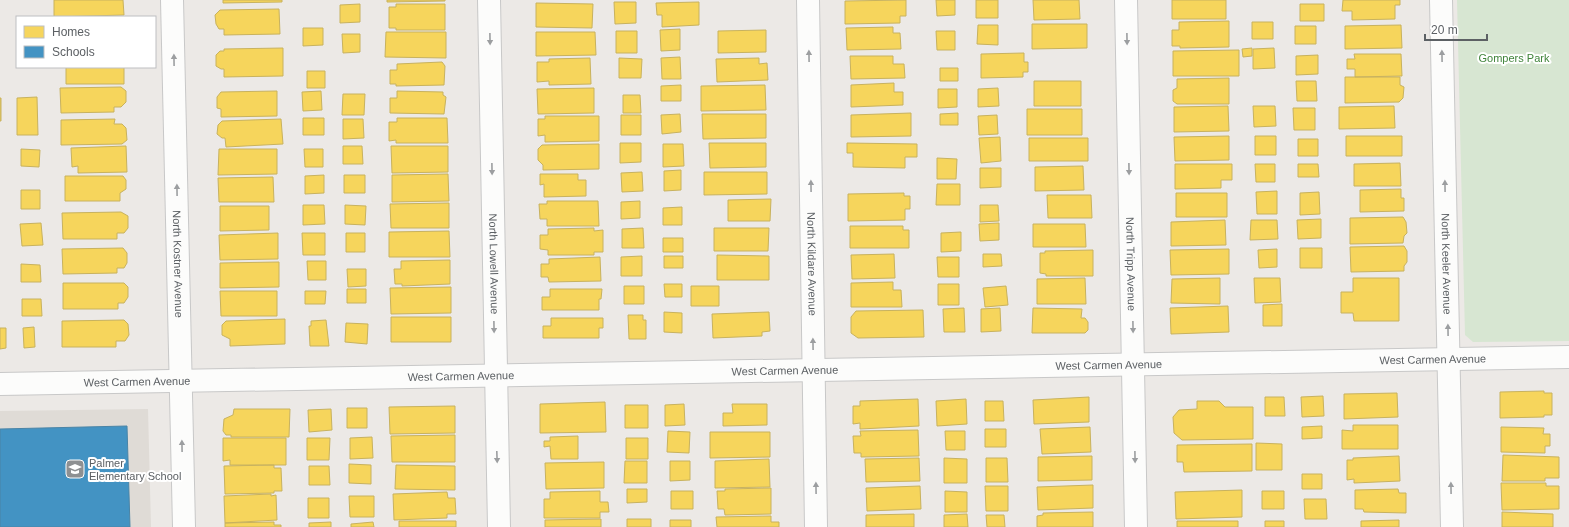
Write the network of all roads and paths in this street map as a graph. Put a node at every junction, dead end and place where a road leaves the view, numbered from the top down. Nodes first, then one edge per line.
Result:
1 (172, 0) edge
2 (489, 0) edge
3 (808, 0) edge
4 (1126, 0) edge
5 (1441, 0) edge
6 (1569, 357) edge
7 (1449, 359) junction
8 (1134, 365) junction
9 (814, 370) junction
10 (495, 375) junction
11 (181, 381) junction
12 (0, 384) edge
13 (184, 527) edge
14 (499, 527) edge
15 (816, 527) edge
16 (1136, 527) edge
17 (1452, 527) edge

11 -> 1 street, North Kostner Avenue
2 -> 10 street, North Lowell Avenue
9 -> 3 street, North Kildare Avenue
4 -> 8 street, North Tripp Avenue
7 -> 5 street, North Keeler Avenue
6 - 7 street, West Carmen Avenue
7 - 8 street, West Carmen Avenue
17 -> 7 street, North Keeler Avenue
8 - 9 street, West Carmen Avenue
8 -> 16 street, North Tripp Avenue
9 - 10 street, West Carmen Avenue
15 -> 9 street, North Kildare Avenue
10 - 11 street, West Carmen Avenue
10 -> 14 street, North Lowell Avenue
11 - 12 street, West Carmen Avenue
13 -> 11 street, North Kostner Avenue

